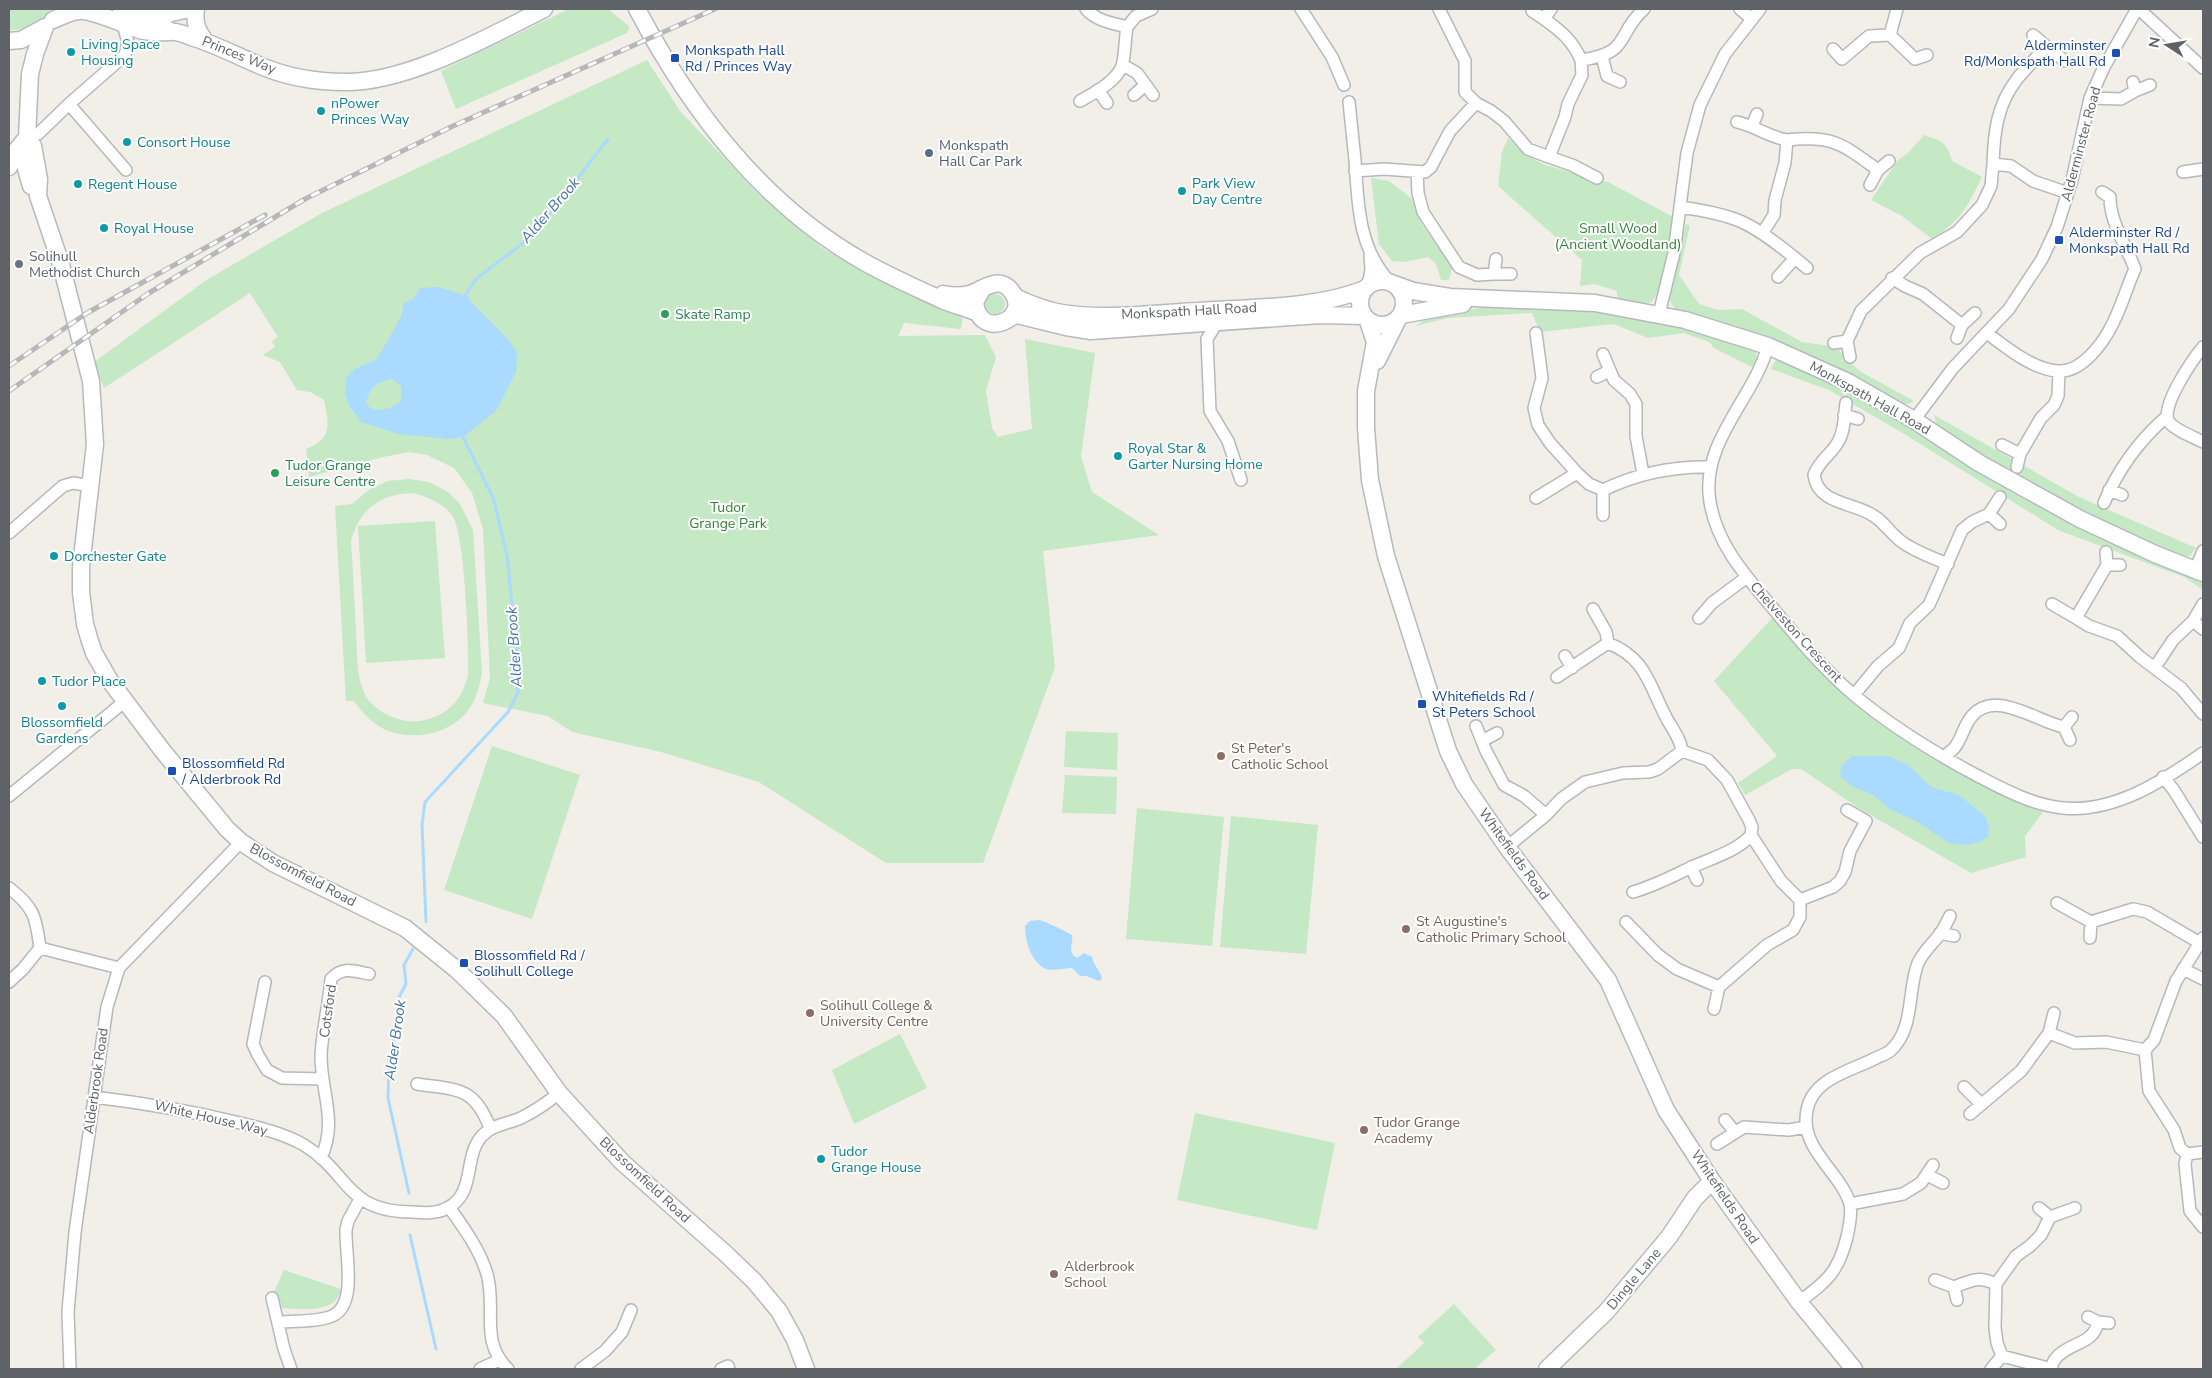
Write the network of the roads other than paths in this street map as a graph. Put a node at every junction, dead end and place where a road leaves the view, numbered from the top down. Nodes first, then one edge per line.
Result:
1 (120, 9) edge
2 (141, 9) edge
3 (189, 9) edge
4 (195, 9) edge
5 (544, 9) edge
6 (630, 9) edge
7 (637, 9) edge
8 (644, 9) edge
9 (1086, 9) edge
10 (1152, 9) edge
11 (1301, 9) edge
12 (1439, 9) edge
13 (1644, 9) edge
14 (1740, 9) edge
15 (1760, 9) edge
16 (1896, 9) edge
17 (2138, 9) edge
18 (1532, 11) dead end
19 (1548, 14) edge
20 (1751, 18) junction
21 (53, 19) edge
22 (123, 25) junction
23 (1127, 27) junction
24 (170, 31) junction
25 (650, 34) junction
26 (1890, 34) junction
27 (2033, 35) dead end
28 (205, 41) junction
29 (10, 42) edge
30 (2046, 46) junction
31 (1833, 49) dead end
32 (1927, 54) dead end
33 (1602, 56) junction
34 (1581, 60) junction
35 (2065, 61) dead end
36 (1122, 65) junction
37 (2203, 68) edge
38 (30, 74) junction
39 (1620, 82) dead end
40 (1145, 85) junction
41 (1344, 85) dead end
42 (2150, 85) dead end
43 (1098, 90) junction
44 (1134, 94) dead end
45 (1153, 95) dead end
46 (2090, 98) junction
47 (1080, 101) dead end
48 (1349, 102) dead end
49 (1107, 103) dead end
50 (1476, 103) junction
51 (69, 104) junction
52 (1757, 114) dead end
53 (1737, 122) dead end
54 (1752, 126) junction
55 (27, 136) junction
56 (1787, 140) junction
57 (1549, 157) junction
58 (1889, 161) dead end
59 (1993, 164) junction
60 (9, 167) edge
61 (2203, 169) edge
62 (126, 170) dead end
63 (1355, 170) junction
64 (1878, 170) junction
65 (1418, 172) junction
66 (2183, 172) dead end
67 (1597, 178) dead end
68 (1870, 185) dead end
69 (2068, 193) junction
70 (2110, 193) dead end
71 (1680, 207) junction
72 (1763, 232) junction
73 (1369, 250) junction
74 (1795, 258) junction
75 (1496, 259) dead end
76 (1807, 268) dead end
77 (1494, 274) junction
78 (1511, 274) dead end
79 (1778, 277) dead end
80 (1892, 278) junction
81 (1392, 283) junction
82 (983, 288) junction
83 (1366, 288) junction
84 (926, 291) junction
85 (1015, 296) junction
86 (1482, 300) junction
87 (978, 313) junction
88 (1975, 313) dead end
89 (1659, 314) junction
90 (1012, 317) junction
91 (1400, 317) junction
92 (1366, 318) junction
93 (1218, 321) junction
94 (1191, 324) junction
95 (1962, 325) junction
96 (1536, 333) dead end
97 (1987, 334) junction
98 (1957, 338) dead end
99 (1207, 339) junction
100 (1847, 341) junction
101 (1834, 343) dead end
102 (1768, 346) junction
103 (2203, 347) edge
104 (1603, 354) dead end
105 (1850, 357) dead end
106 (1609, 371) junction
107 (2059, 372) junction
108 (1598, 377) dead end
109 (1367, 385) junction
110 (1846, 402) dead end
111 (1844, 415) junction
112 (2166, 417) junction
113 (1858, 419) dead end
114 (1914, 420) junction
115 (2203, 442) edge
116 (2002, 445) dead end
117 (2020, 454) junction
118 (1711, 467) junction
119 (2017, 467) dead end
120 (1577, 473) junction
121 (1643, 474) junction
122 (1241, 480) dead end
123 (91, 486) junction
124 (1603, 490) junction
125 (2109, 490) junction
126 (2122, 495) dead end
127 (2000, 497) dead end
128 (1536, 498) dead end
129 (2104, 503) dead end
130 (1604, 514) dead end
131 (1989, 514) junction
132 (2000, 524) dead end
133 (9, 533) edge
134 (2203, 551) edge
135 (2106, 552) dead end
136 (1948, 564) junction
137 (2107, 565) junction
138 (2120, 565) dead end
139 (2201, 572) edge
140 (1747, 578) junction
141 (1703, 595) dead end
142 (1712, 603) junction
143 (2052, 604) dead end
144 (2203, 604) edge
145 (1593, 609) dead end
146 (1699, 618) dead end
147 (2076, 618) junction
148 (2193, 621) junction
149 (2203, 629) edge
150 (1608, 643) junction
151 (1565, 656) dead end
152 (2155, 667) junction
153 (1572, 668) junction
154 (1557, 677) dead end
155 (1854, 695) junction
156 (124, 702) junction
157 (2203, 714) edge
158 (2072, 717) dead end
159 (1476, 726) dead end
160 (2064, 727) junction
161 (1497, 733) dead end
162 (2070, 740) dead end
163 (1482, 741) junction
164 (1682, 751) junction
165 (2203, 753) edge
166 (1944, 758) junction
167 (2163, 777) junction
168 (9, 796) edge
169 (1847, 810) dead end
170 (1546, 815) junction
171 (1866, 821) junction
172 (1877, 826) dead end
173 (1751, 835) junction
174 (2203, 837) edge
175 (241, 842) junction
176 (1507, 847) junction
177 (1691, 867) junction
178 (1697, 880) dead end
179 (9, 888) edge
180 (1633, 892) dead end
181 (1800, 900) junction
182 (2057, 903) dead end
183 (1950, 916) dead end
184 (1626, 922) dead end
185 (2091, 922) junction
186 (1940, 933) junction
187 (1954, 936) dead end
188 (2090, 938) dead end
189 (2202, 940) edge
190 (40, 948) junction
191 (120, 968) junction
192 (2183, 969) junction
193 (369, 974) dead end
194 (2203, 979) edge
195 (9, 982) edge
196 (264, 982) dead end
197 (1719, 987) junction
198 (1714, 1009) dead end
199 (2054, 1013) dead end
200 (2049, 1033) junction
201 (2145, 1050) junction
202 (323, 1079) junction
203 (417, 1084) dead end
204 (1964, 1087) dead end
205 (559, 1093) junction
206 (94, 1097) junction
207 (1980, 1104) junction
208 (1970, 1114) dead end
209 (1725, 1120) dead end
210 (1806, 1127) junction
211 (490, 1128) junction
212 (1735, 1132) junction
213 (1717, 1144) dead end
214 (2203, 1152) edge
215 (2187, 1154) junction
216 (320, 1158) junction
217 (1712, 1181) junction
218 (1943, 1183) dead end
219 (360, 1199) junction
220 (1850, 1204) junction
221 (449, 1207) junction
222 (2039, 1208) dead end
223 (2075, 1208) dead end
224 (2050, 1217) junction
225 (2203, 1227) edge
226 (1934, 1280) dead end
227 (1996, 1284) junction
228 (1954, 1288) junction
229 (272, 1298) dead end
230 (1957, 1300) dead end
231 (1799, 1302) junction
232 (631, 1310) dead end
233 (2098, 1321) dead end
234 (278, 1322) junction
235 (2002, 1356) junction
236 (499, 1360) junction
237 (70, 1369) edge
238 (292, 1369) edge
239 (480, 1369) edge
240 (508, 1369) edge
241 (581, 1369) edge
242 (720, 1369) edge
243 (730, 1369) edge
244 (806, 1369) edge
245 (1546, 1369) edge
246 (1854, 1369) edge
247 (1991, 1369) edge
248 (2051, 1369) edge

1 - 24 street, Princes Way
2 - 3 street
4 - 24 street
4 - 28 street
5 - 28 street, Princes Way
6 - 25 street
7 - 25 street
8 - 25 street
9 - 23 street
10 - 23 street
11 - 41 street
12 - 50 street
13 - 33 street
14 - 20 street
15 - 20 street
16 - 26 street
17 - 37 street
17 - 46 street, Alderminster Road
18 - 19 street
19 - 34 street
20 - 71 street
21 - 22 street, Princes Way
21 - 29 street, Princes Way
21 - 38 street, Blossomfield Road
22 - 24 street, Princes Way
22 - 51 street
23 - 36 street
24 - 28 street, Princes Way
25 - 84 street
26 - 31 street
26 - 32 street
27 - 30 street
29 - 38 street, Blossomfield Road
30 - 35 street
30 - 59 street
33 - 34 street
33 - 39 street
34 - 57 street
36 - 40 street
36 - 43 street
38 - 55 street, Blossomfield Road
40 - 44 street
40 - 45 street
42 - 46 street
43 - 47 street
43 - 49 street
46 - 69 street, Alderminster Road
48 - 63 street
50 - 57 street
50 - 65 street
51 - 55 street
51 - 62 street
52 - 54 street
53 - 54 street
54 - 56 street
55 - 60 street
55 - 123 street, Blossomfield Road
56 - 64 street
56 - 72 street
57 - 67 street
58 - 64 street
59 - 69 street
59 - 80 street
61 - 66 street
63 - 65 street
63 - 73 street
64 - 68 street
65 - 77 street
69 - 97 street, Alderminster Road
70 - 107 street
71 - 72 street
71 - 89 street
72 - 74 street
73 - 81 street
73 - 83 street
74 - 76 street
74 - 79 street
75 - 77 street
77 - 78 street
80 - 95 street
80 - 100 street
81 - 83 street
81 - 86 street, Monkspath Hall Road
81 - 91 street
82 - 84 street
82 - 85 street
82 - 87 street
83 - 85 street, Monkspath Hall Road
83 - 92 street
84 - 87 street
85 - 90 street
86 - 89 street, Monkspath Hall Road
86 - 91 street, Monkspath Hall Road
87 - 90 street
88 - 95 street
89 - 102 street, Monkspath Hall Road
90 - 94 street, Monkspath Hall Road
91 - 92 street
91 - 109 street, Whitefields Road
92 - 93 street, Monkspath Hall Road
92 - 109 street, Whitefields Road
93 - 94 street, Monkspath Hall Road
93 - 99 street
94 - 99 street
95 - 98 street
96 - 120 street
97 - 107 street
97 - 114 street, Alderminster Road
99 - 122 street
100 - 101 street
100 - 105 street
102 - 114 street, Monkspath Hall Road
102 - 118 street, Chelveston Crescent
103 - 112 street
104 - 106 street
106 - 108 street
106 - 121 street
107 - 117 street
109 - 176 street, Whitefields Road
110 - 111 street
111 - 113 street
111 - 136 street
112 - 115 street
112 - 125 street
114 - 139 street, Monkspath Hall Road
116 - 117 street
117 - 119 street
118 - 121 street
118 - 140 street, Chelveston Crescent
120 - 124 street
120 - 128 street
121 - 124 street
123 - 133 street
123 - 156 street, Blossomfield Road
124 - 130 street
125 - 126 street
125 - 129 street
127 - 131 street
131 - 132 street
131 - 136 street
134 - 139 street
135 - 137 street
136 - 155 street
137 - 138 street
137 - 147 street
140 - 142 street
140 - 155 street, Chelveston Crescent
141 - 142 street
142 - 146 street
143 - 147 street
144 - 148 street
145 - 150 street
147 - 152 street
148 - 149 street
148 - 152 street
150 - 153 street
150 - 164 street
151 - 153 street
152 - 157 street
153 - 154 street
155 - 166 street, Chelveston Crescent
156 - 168 street
156 - 175 street, Blossomfield Road
158 - 160 street
159 - 163 street
160 - 162 street
160 - 166 street
161 - 163 street
163 - 170 street
164 - 170 street
164 - 173 street
165 - 167 street, Chelveston Crescent
166 - 167 street, Chelveston Crescent
167 - 174 street
169 - 171 street
170 - 176 street
171 - 172 street
171 - 181 street
173 - 177 street
173 - 181 street
175 - 191 street, Alderbrook Road
175 - 205 street, Blossomfield Road
176 - 217 street, Whitefields Road
177 - 178 street
177 - 180 street
179 - 190 street
181 - 197 street
182 - 185 street
183 - 186 street
184 - 197 street
185 - 188 street
185 - 189 street
186 - 187 street
186 - 210 street
189 - 192 street
190 - 191 street
190 - 195 street
191 - 206 street, Alderbrook Road
192 - 194 street
192 - 201 street
193 - 202 street, Cotsford
196 - 202 street
197 - 198 street
199 - 200 street
200 - 201 street
200 - 207 street
201 - 215 street
202 - 216 street
203 - 211 street
204 - 207 street
205 - 211 street
205 - 244 street, Blossomfield Road
206 - 216 street, White House Way
206 - 237 street, Alderbrook Road
207 - 208 street
209 - 212 street
210 - 212 street
210 - 220 street
211 - 221 street
212 - 213 street
214 - 215 street
215 - 225 street
216 - 219 street, White House Way
217 - 231 street, Whitefields Road
217 - 245 street, Dingle Lane
218 - 220 street
219 - 221 street, White House Way
219 - 234 street
220 - 231 street
221 - 236 street
222 - 224 street
223 - 224 street
224 - 227 street
226 - 228 street
227 - 228 street
227 - 235 street
228 - 230 street
229 - 234 street
231 - 246 street, Whitefields Road
232 - 241 street
233 - 248 street
234 - 238 street
235 - 247 street
235 - 248 street
236 - 239 street
236 - 240 street
242 - 243 street

